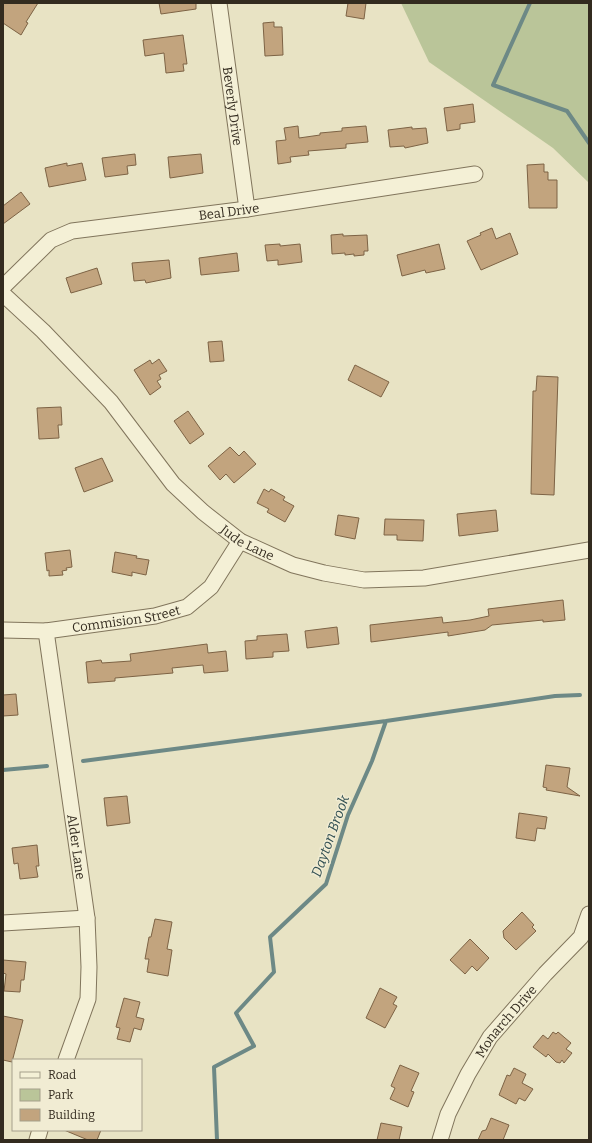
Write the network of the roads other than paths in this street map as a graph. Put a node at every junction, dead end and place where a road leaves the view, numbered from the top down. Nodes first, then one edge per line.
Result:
1 (219, 3) edge
2 (474, 174) dead end
3 (247, 209) junction
4 (3, 287) edge
5 (3, 294) edge
6 (240, 541) junction
7 (589, 550) edge
8 (3, 630) edge
9 (46, 631) junction
10 (589, 914) edge
11 (87, 918) junction
12 (3, 923) edge
13 (66, 1059) edge
14 (440, 1140) edge

1 - 3 street, Beverly Drive
2 - 3 street, Beal Drive
3 - 4 street, Beal Drive
5 - 6 street, Jude Lane
6 - 7 street, Jude Lane
6 - 9 street, Commision Street
8 - 9 street, Commision Street
9 - 11 street, Alder Lane
10 - 14 street, Monarch Drive
11 - 12 street
11 - 13 street, Alder Lane

